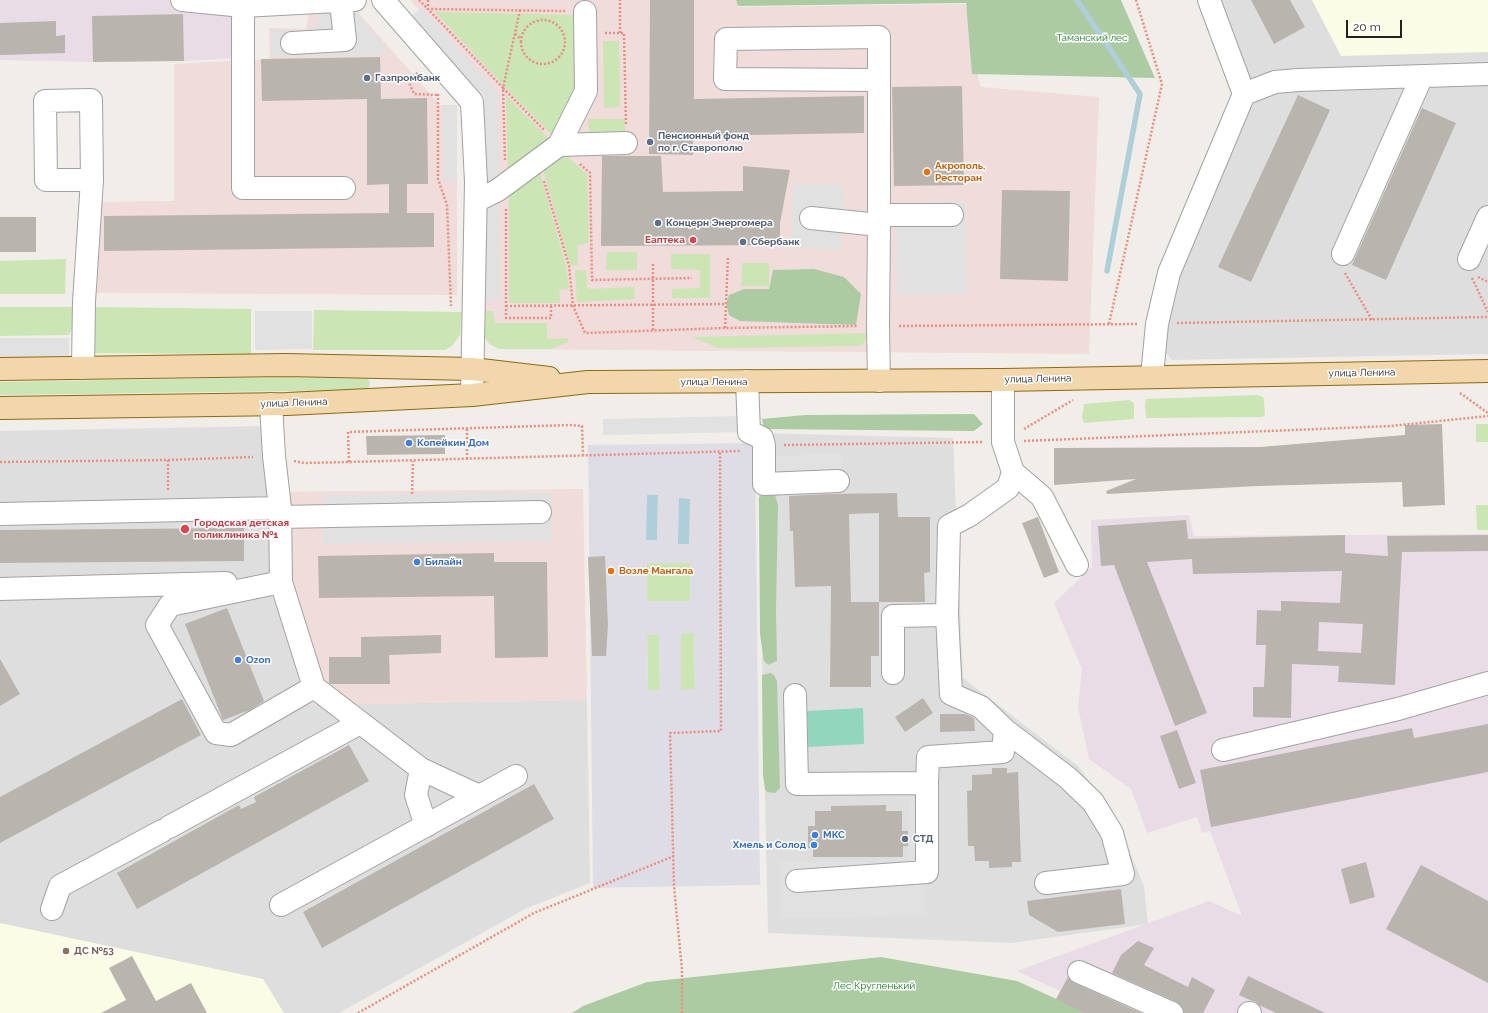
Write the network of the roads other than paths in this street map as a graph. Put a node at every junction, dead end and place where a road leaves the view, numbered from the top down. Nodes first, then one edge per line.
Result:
1 (182, 0) edge
2 (1209, 0) edge
3 (348, 1) edge
4 (392, 3) edge
5 (243, 6) junction
6 (585, 12) road end
7 (292, 43) dead end
8 (1488, 74) edge
9 (1422, 76) junction
10 (879, 80) junction
11 (1244, 94) junction
12 (626, 143) road end
13 (559, 145) junction
14 (92, 180) dead end
15 (344, 188) dead end
16 (476, 201) junction
17 (952, 215) dead end
18 (1488, 217) edge
19 (811, 218) dead end
20 (879, 220) junction
21 (1343, 254) road end
22 (1469, 258) road end
23 (83, 368) junction
24 (0, 369) edge
25 (472, 369) junction
26 (1488, 371) edge
27 (1152, 376) junction
28 (879, 380) junction
29 (1003, 380) junction
30 (747, 381) junction
31 (588, 382) junction
32 (472, 396) junction
33 (271, 404) junction
34 (0, 408) edge
35 (1013, 472) junction
36 (838, 481) dead end
37 (280, 512) junction
38 (540, 512) dead end
39 (0, 514) edge
40 (1077, 565) dead end
41 (281, 582) junction
42 (0, 589) edge
43 (947, 615) junction
44 (893, 673) dead end
45 (1488, 683) edge
46 (314, 687) junction
47 (795, 695) dead end
48 (360, 723) junction
49 (1005, 730) junction
50 (1223, 750) dead end
51 (420, 769) junction
52 (516, 776) dead end
53 (927, 783) junction
54 (478, 796) junction
55 (426, 826) junction
56 (797, 881) dead end
57 (1046, 883) dead end
58 (280, 905) dead end
59 (52, 909) dead end
60 (1079, 972) dead end
61 (1172, 1013) edge

1 - 5 street
2 - 11 street
3 - 5 street
3 - 7 street
4 - 16 street
5 - 15 street
6 - 13 street
8 - 9 street
9 - 11 street
9 - 21 street
10 - 10 street
10 - 20 street
11 - 27 street
12 - 13 street
13 - 16 street
14 - 23 street
16 - 25 street
17 - 20 street
18 - 22 street
19 - 20 street
20 - 28 street
23 - 24 main road, улица Ленина
23 - 25 main road, улица Ленина
25 - 31 main road, улица Ленина
25 - 32 street
26 - 27 main road, улица Ленина
27 - 29 main road, улица Ленина
28 - 29 main road, улица Ленина
28 - 30 main road, улица Ленина
29 - 35 street
30 - 31 main road, улица Ленина
30 - 36 street
31 - 32 main road, улица Ленина
32 - 33 main road, улица Ленина
33 - 34 main road, улица Ленина
33 - 37 street
35 - 40 street
35 - 43 street
37 - 38 street
37 - 39 street
37 - 41 street
41 - 42 street
41 - 46 street
41 - 46 street
43 - 44 street
43 - 49 street
45 - 50 street
46 - 48 street
47 - 53 street
48 - 51 street
48 - 59 street
49 - 53 street
49 - 57 street
51 - 54 street
51 - 55 street
52 - 54 street
53 - 56 street
54 - 55 street
55 - 58 street
60 - 61 street

